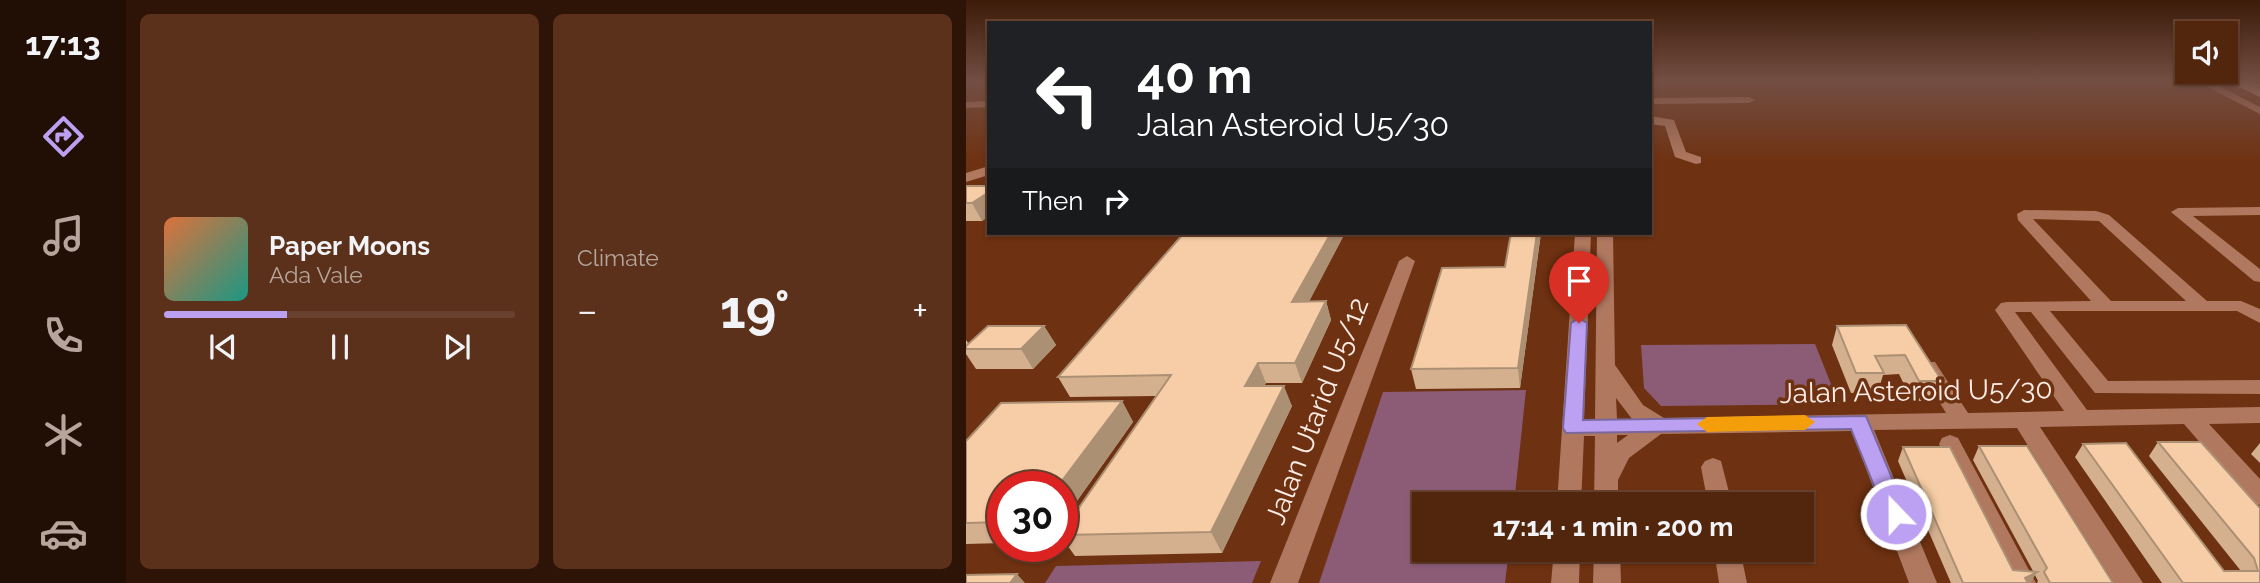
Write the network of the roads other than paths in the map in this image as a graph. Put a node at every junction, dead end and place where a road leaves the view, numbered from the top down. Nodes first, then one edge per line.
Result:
1 (1652, 120) edge
2 (1696, 160) dead end
3 (966, 167) edge
4 (986, 171) edge
5 (966, 178) edge
6 (2259, 211) edge
7 (1583, 235) edge
8 (1605, 235) edge
9 (1407, 261) dead end
10 (2260, 277) edge
11 (2200, 304) junction
12 (2036, 306) junction
13 (2105, 306) junction
14 (2260, 317) edge
15 (1920, 354) edge
16 (1605, 365) junction
17 (2260, 387) edge
18 (2260, 415) edge
19 (2189, 416) junction
20 (2081, 418) junction
21 (2023, 419) junction
22 (1962, 420) junction
23 (1858, 421) junction
24 (1658, 425) junction
25 (1605, 426) junction
26 (1573, 428) junction
27 (1950, 444) edge
28 (1713, 467) dead end
29 (1606, 479) junction
30 (1570, 492) edge
31 (1606, 492) edge
32 (1718, 492) edge
33 (2260, 495) edge
34 (1566, 562) edge
35 (1607, 562) edge
36 (1729, 562) edge
37 (1284, 583) edge
38 (1565, 583) edge
39 (1607, 583) edge
40 (1733, 583) edge
41 (1923, 583) edge
42 (2022, 583) edge
43 (2129, 583) edge

1 - 2 street
3 - 4 street
4 - 5 street
6 - 10 street
7 - 26 street
8 - 16 street
9 - 37 street, Jalan Utarid U5/12
11 - 13 street
11 - 13 street
11 - 14 street
12 - 13 street
12 - 17 street
12 - 20 street
15 - 22 street
16 - 24 street
16 - 25 street
18 - 19 street, Jalan Asteroid U5/30
19 - 20 street, Jalan Asteroid U5/30
19 - 33 street
20 - 21 street, Jalan Asteroid U5/30
21 - 22 street, Jalan Asteroid U5/30
21 - 43 street
22 - 23 street, Jalan Asteroid U5/30
23 - 24 street, Jalan Asteroid U5/30
23 - 41 street
24 - 25 street, Jalan Asteroid U5/30
24 - 29 street
25 - 26 street, Jalan Asteroid U5/30
25 - 29 street
26 - 30 street
27 - 42 street
28 - 32 street
29 - 31 street
34 - 38 street
35 - 39 street
36 - 40 street

